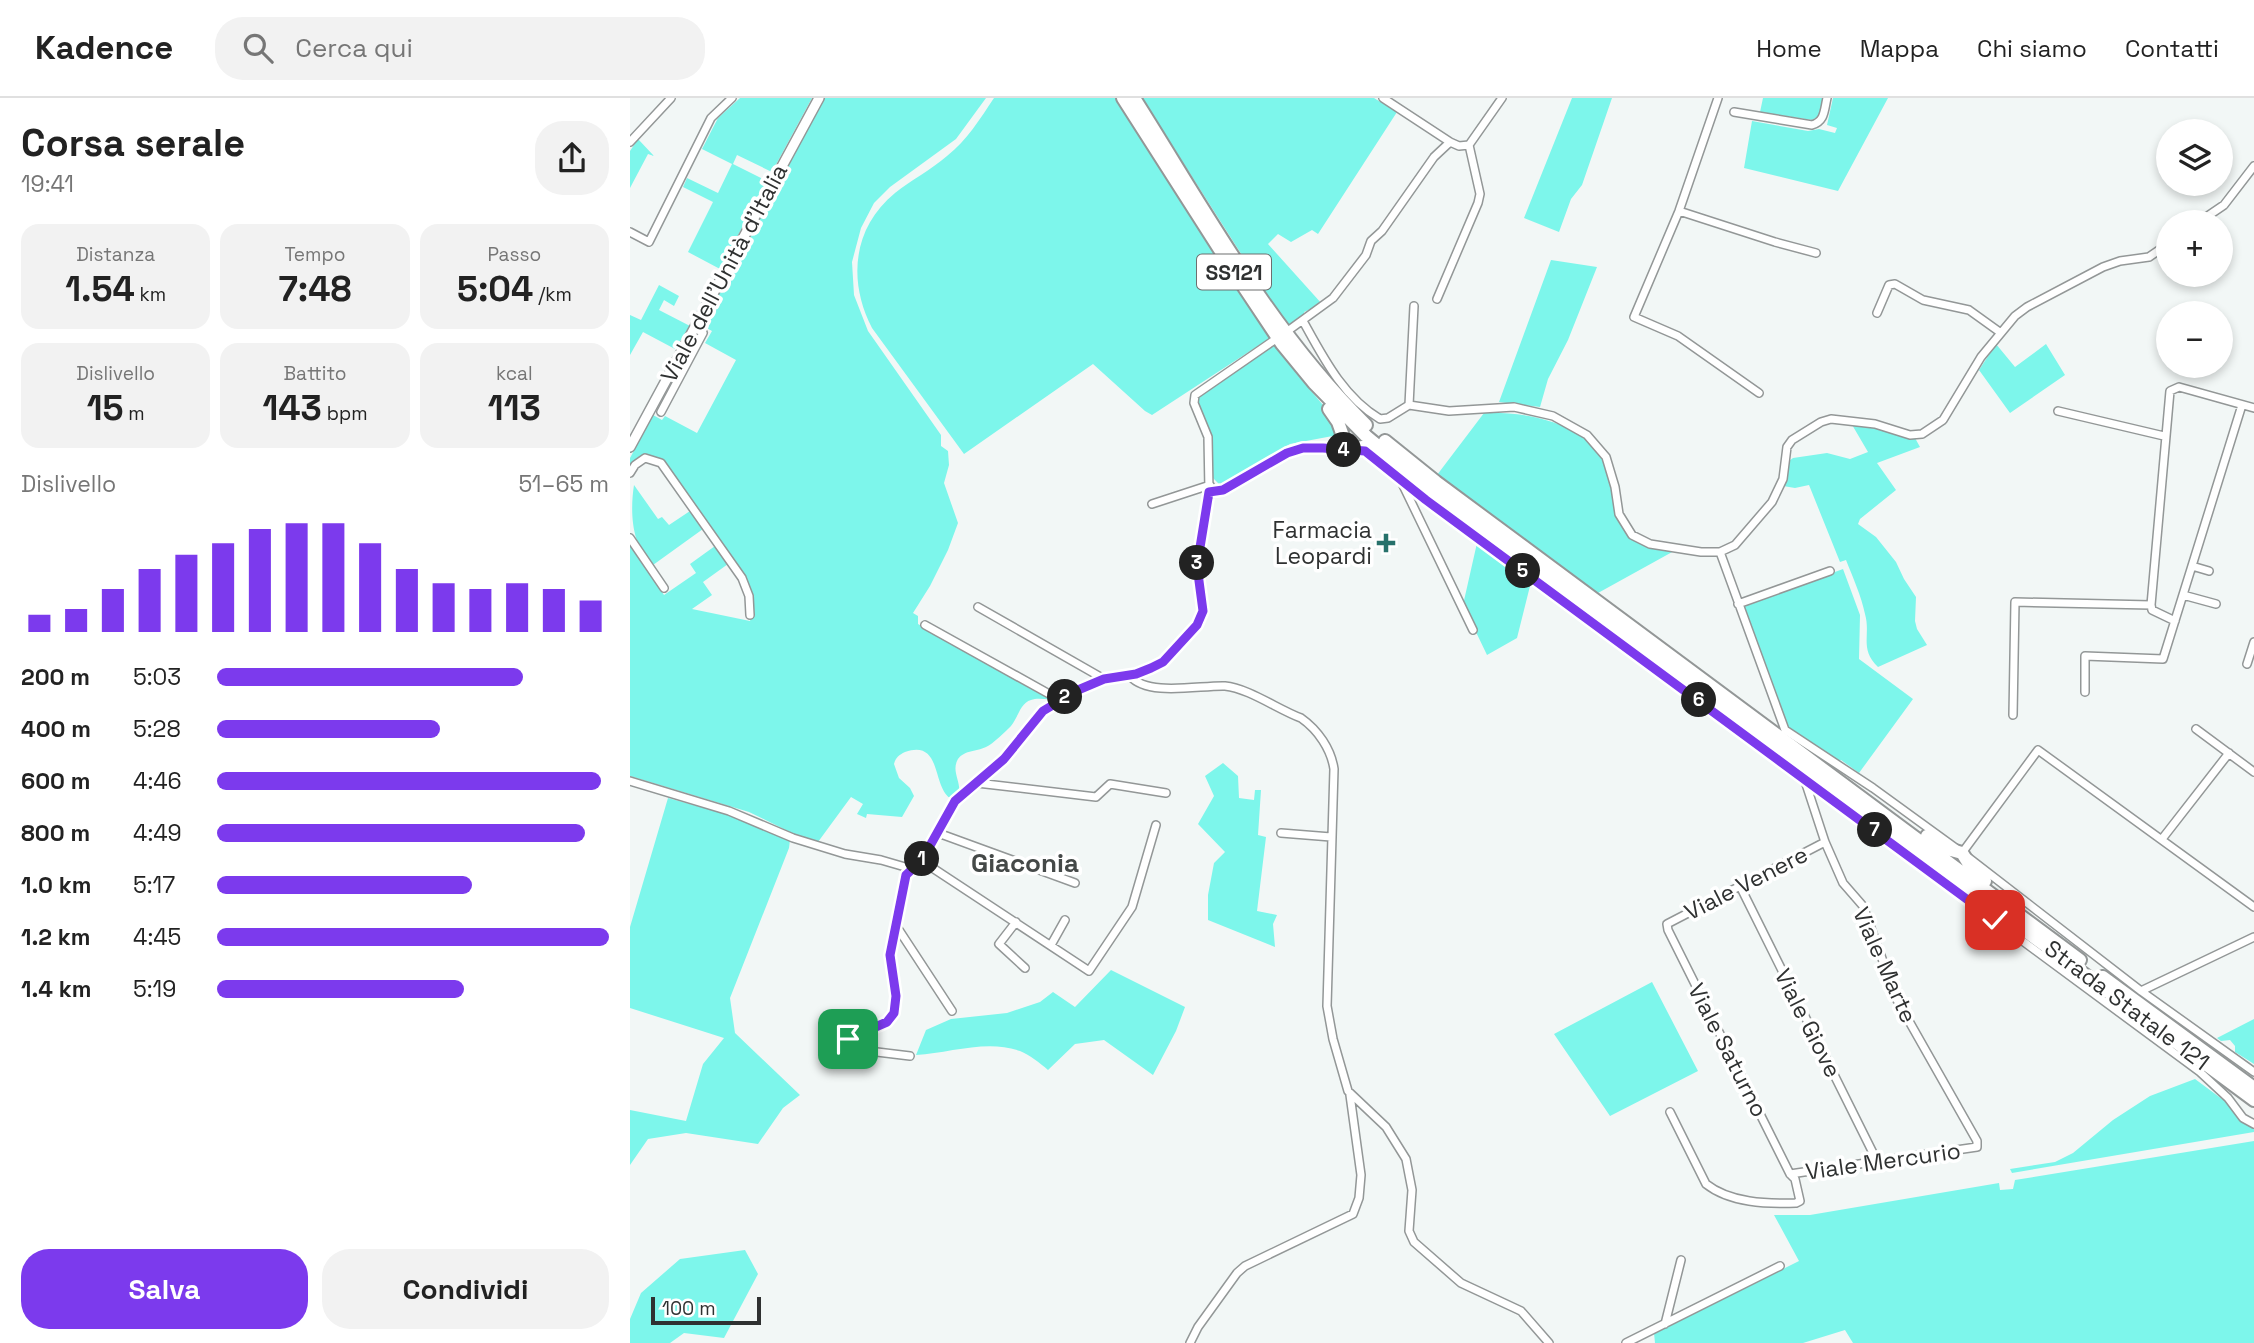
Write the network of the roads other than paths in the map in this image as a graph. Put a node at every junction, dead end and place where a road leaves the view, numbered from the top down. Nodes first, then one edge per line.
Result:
1 (732, 98) edge
2 (819, 98) edge
3 (1123, 98) edge
4 (1134, 98) edge
5 (1383, 98) edge
6 (1502, 98) edge
7 (1718, 98) edge
8 (1827, 98) edge
9 (667, 100) edge
10 (1734, 113) dead end
11 (630, 142) edge
12 (1450, 142) junction
13 (1469, 145) junction
14 (2254, 166) edge
15 (2215, 210) edge
16 (1679, 211) junction
17 (630, 232) edge
18 (2156, 252) edge
19 (1816, 253) dead end
20 (1437, 299) dead end
21 (1414, 306) dead end
22 (1877, 313) dead end
23 (1303, 321) junction
24 (695, 328) junction
25 (1289, 330) dead end
26 (2001, 333) junction
27 (1273, 341) dead end
28 (1297, 364) junction
29 (1759, 393) dead end
30 (1409, 405) junction
31 (2242, 405) junction
32 (2254, 408) edge
33 (2058, 411) dead end
34 (661, 412) dead end
35 (2164, 436) junction
36 (1354, 443) junction
37 (630, 447) edge
38 (630, 473) edge
39 (1401, 480) junction
40 (1209, 488) junction
41 (1152, 504) dead end
42 (630, 538) edge
43 (1720, 552) junction
44 (2192, 566) junction
45 (1830, 571) dead end
46 (2209, 571) dead end
47 (664, 588) dead end
48 (2183, 595) junction
49 (1738, 604) junction
50 (2217, 604) dead end
51 (2151, 605) junction
52 (978, 607) dead end
53 (750, 615) dead end
54 (2175, 621) junction
55 (925, 625) dead end
56 (1473, 630) dead end
57 (2254, 642) edge
58 (2247, 664) dead end
59 (1130, 676) junction
60 (1104, 679) junction
61 (2085, 692) dead end
62 (1060, 700) junction
63 (2013, 715) dead end
64 (2196, 729) dead end
65 (2229, 753) junction
66 (2254, 772) edge
67 (1804, 778) junction
68 (630, 781) edge
69 (977, 783) junction
70 (1851, 790) junction
71 (1167, 793) dead end
72 (1156, 825) dead end
73 (938, 833) junction
74 (1281, 833) dead end
75 (1331, 837) junction
76 (2162, 839) junction
77 (1825, 842) junction
78 (1962, 853) junction
79 (922, 860) junction
80 (912, 869) junction
81 (1075, 883) dead end
82 (1740, 886) junction
83 (2254, 907) edge
84 (2023, 917) junction
85 (1065, 920) dead end
86 (1016, 922) junction
87 (895, 923) junction
88 (1667, 924) joint
89 (2254, 937) edge
90 (1051, 945) junction
91 (1026, 968) dead end
92 (2141, 990) junction
93 (952, 1011) dead end
94 (910, 1056) dead end
95 (2254, 1072) edge
96 (2254, 1088) edge
97 (1350, 1094) junction
98 (2254, 1100) edge
99 (1670, 1112) dead end
100 (2254, 1124) edge
101 (1977, 1147) joint
102 (1877, 1161) junction
103 (1790, 1174) junction
104 (1681, 1260) dead end
105 (1780, 1266) dead end
106 (1665, 1324) junction
107 (1190, 1343) edge
108 (1549, 1343) edge
109 (1626, 1343) edge

1 - 17 street
2 - 24 street, Viale dell'Unità d'Italia
3 - 28 main road, SS121
4 - 36 main road, SS121
5 - 12 street
6 - 13 street
7 - 16 street
8 - 10 street
9 - 11 street
12 - 13 street
12 - 23 street
13 - 20 street
14 - 15 street
16 - 19 street
16 - 29 street
18 - 26 street
21 - 30 street
22 - 26 street
23 - 25 street
23 - 30 street
24 - 34 street
24 - 37 street, Viale dell'Unità d'Italia
26 - 43 street
27 - 40 street
28 - 36 main road, SS121
28 - 36 main road
30 - 43 street
31 - 32 street
31 - 35 street
31 - 44 street
33 - 35 street
35 - 51 street
36 - 39 street
36 - 40 street
36 - 70 main road, Strada Statale 121 / SS121
36 - 98 main road, Strada Statale 121 / SS121
38 - 53 street
39 - 56 street
39 - 67 street
40 - 41 street
40 - 59 street
42 - 47 street
43 - 49 street
44 - 46 street
44 - 48 street
45 - 49 street
48 - 50 street
48 - 54 street
49 - 78 street
51 - 54 street
51 - 63 street
52 - 60 street
54 - 61 street
55 - 62 street
57 - 58 street
59 - 60 street
59 - 75 street
60 - 62 street
62 - 69 street
64 - 65 street
65 - 66 street
65 - 76 street
67 - 77 street, Viale Marte
67 - 100 street
68 - 80 street
69 - 71 street
69 - 73 street
70 - 78 main road
70 - 84 main road, Strada Statale 121 / SS121
72 - 90 street
73 - 79 street
73 - 81 street
74 - 75 street
75 - 97 street
76 - 78 street
76 - 83 street
77 - 82 street, Viale Venere
77 - 101 street, Viale Marte
78 - 84 main road
78 - 92 street
79 - 80 street
79 - 86 street
80 - 87 street
82 - 88 street, Viale Venere
82 - 102 street, Viale Giove
84 - 96 main road, Strada Statale 121 / SS121
85 - 90 street
86 - 90 street
86 - 91 street
87 - 93 street
87 - 94 street
88 - 103 street, Viale Saturno
89 - 92 street
92 - 95 street
97 - 107 street
97 - 108 street
99 - 103 street, Viale Saturno
101 - 102 street, Viale Mercurio
102 - 103 street, Viale Mercurio
104 - 106 street
105 - 106 street
106 - 109 street

